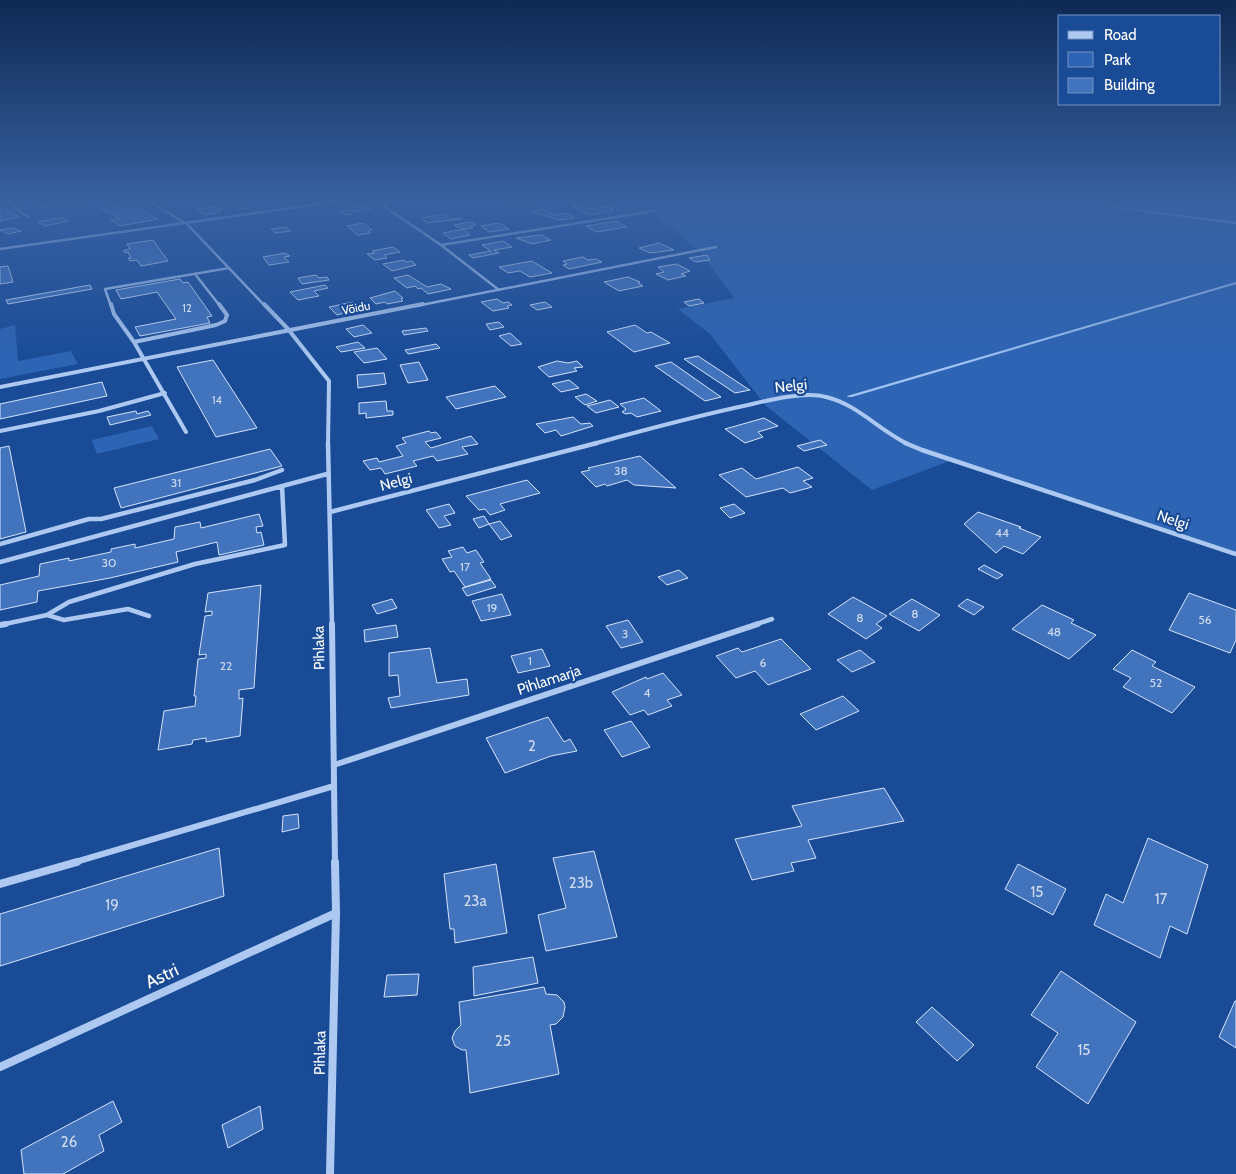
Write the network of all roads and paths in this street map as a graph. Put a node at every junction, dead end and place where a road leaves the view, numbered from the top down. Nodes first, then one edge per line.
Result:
1 (217, 255) edge
2 (454, 255) edge
3 (677, 255) edge
4 (230, 268) junction
5 (195, 274) junction
6 (499, 290) junction
7 (288, 330) junction
8 (134, 342) junction
9 (145, 358) junction
10 (0, 387) edge
11 (164, 393) junction
12 (0, 431) edge
13 (186, 432) dead end
14 (282, 470) dead end
15 (327, 474) junction
16 (282, 486) junction
17 (330, 512) junction
18 (0, 544) edge
19 (1236, 554) edge
20 (0, 562) edge
21 (47, 615) junction
22 (149, 616) dead end
23 (772, 619) dead end
24 (0, 624) edge
25 (334, 765) junction
26 (334, 786) junction
27 (0, 884) edge
28 (336, 913) junction
29 (0, 1067) edge
30 (330, 1174) edge

1 - 4 street, Pihlaka
2 - 6 street
3 - 6 street, Võidu
4 - 5 street
4 - 7 street, Pihlaka
5 - 8 street
5 - 8 street
6 - 7 street, Võidu
7 - 9 street, Võidu
7 - 15 street, Pihlaka
8 - 9 street
9 - 10 street, Võidu
9 - 11 street
11 - 12 street
11 - 13 street
14 - 18 street
15 - 16 street
15 - 17 street, Pihlaka
16 - 20 street
16 - 21 street
17 - 19 street, Nelgi
17 - 25 street, Pihlaka
21 - 22 street
21 - 24 street
23 - 25 street, Pihlamarja
25 - 26 street, Pihlaka
26 - 27 street
26 - 28 street, Pihlaka
28 - 29 street, Astri
28 - 30 street, Pihlaka

